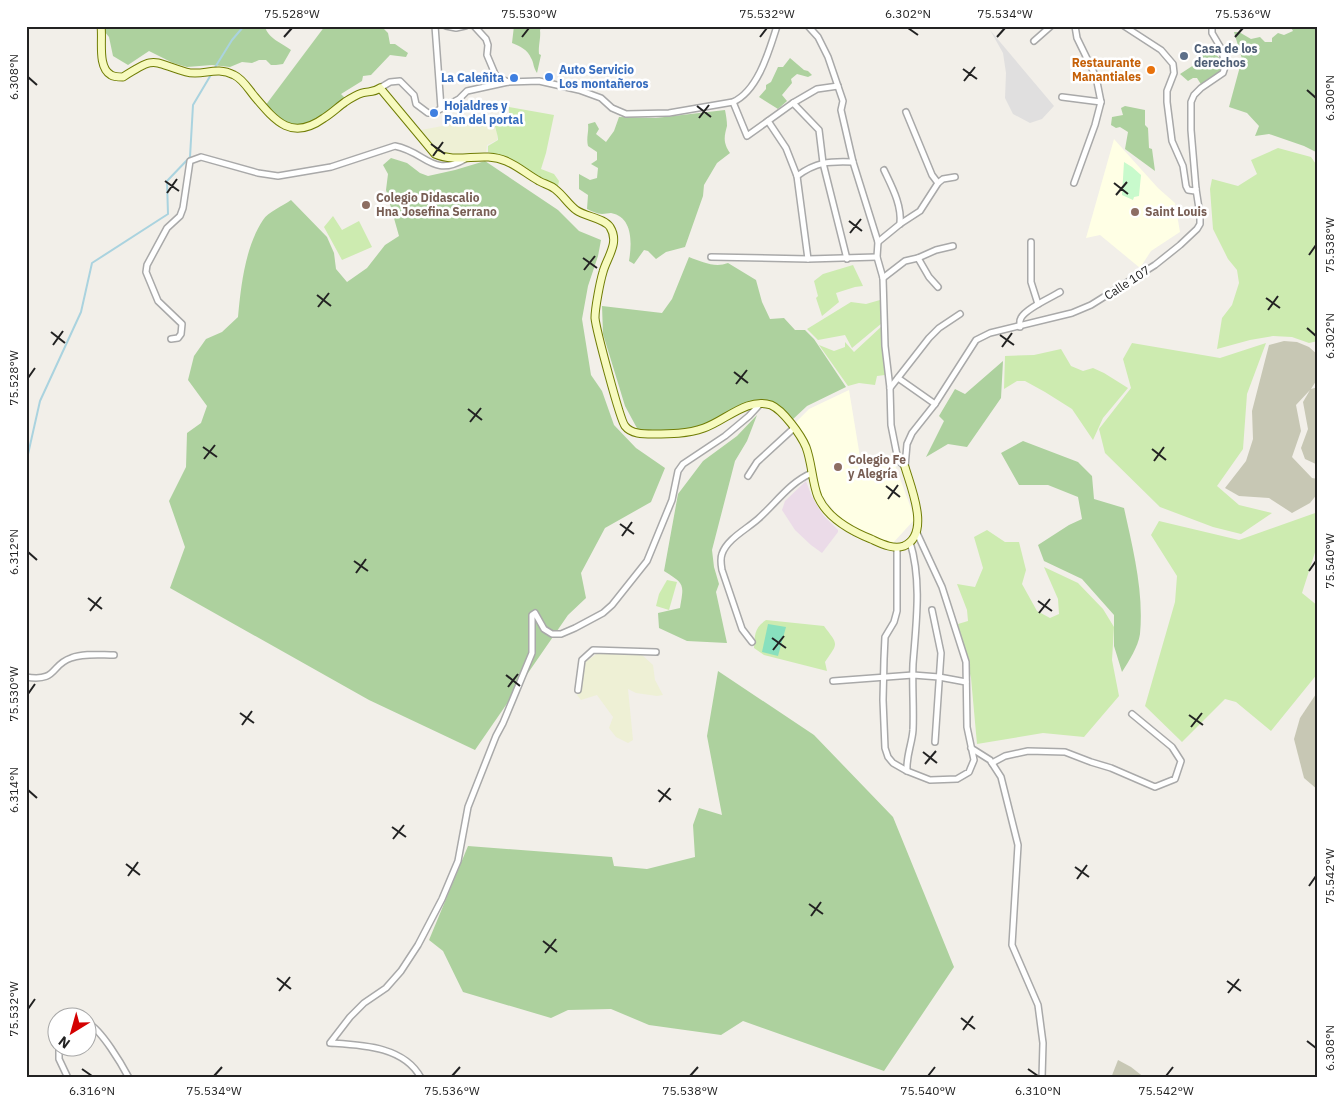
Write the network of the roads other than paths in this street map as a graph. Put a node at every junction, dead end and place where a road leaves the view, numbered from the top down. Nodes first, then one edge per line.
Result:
1 (101, 26) edge
2 (436, 26) edge
3 (446, 26) edge
4 (465, 26) edge
5 (474, 26) edge
6 (777, 26) edge
7 (808, 26) edge
8 (1051, 26) edge
9 (1075, 26) edge
10 (1124, 26) edge
11 (1212, 26) edge
12 (1034, 42) dead end
13 (508, 82) junction
14 (838, 86) junction
15 (380, 88) junction
16 (1062, 97) dead end
17 (733, 102) junction
18 (1101, 102) junction
19 (793, 103) junction
20 (441, 108) junction
21 (906, 112) dead end
22 (768, 122) junction
23 (466, 159) junction
24 (853, 162) junction
25 (823, 163) junction
26 (884, 170) dead end
27 (796, 176) junction
28 (955, 177) dead end
29 (938, 183) junction
30 (1074, 183) dead end
31 (1196, 189) junction
32 (900, 224) junction
33 (878, 242) junction
34 (1031, 242) dead end
35 (953, 246) dead end
36 (711, 257) dead end
37 (877, 257) junction
38 (918, 258) junction
39 (847, 259) junction
40 (808, 260) junction
41 (883, 278) junction
42 (938, 287) dead end
43 (1060, 292) dead end
44 (1038, 304) junction
45 (960, 314) dead end
46 (1020, 327) junction
47 (171, 339) dead end
48 (898, 378) junction
49 (890, 388) junction
50 (761, 403) junction
51 (935, 404) junction
52 (794, 428) junction
53 (906, 467) junction
54 (812, 473) junction
55 (748, 476) dead end
56 (916, 531) junction
57 (910, 542) junction
58 (897, 548) junction
59 (932, 610) dead end
60 (752, 642) dead end
61 (656, 652) dead end
62 (114, 655) dead end
63 (913, 675) junction
64 (884, 676) junction
65 (26, 677) edge
66 (939, 677) junction
67 (833, 681) dead end
68 (966, 682) junction
69 (578, 690) dead end
70 (1132, 714) dead end
71 (935, 742) dead end
72 (971, 748) junction
73 (992, 763) junction
74 (907, 771) junction
75 (98, 1033) edge
76 (59, 1056) edge
77 (68, 1078) edge
78 (129, 1078) edge
79 (421, 1078) edge
80 (1042, 1078) edge

1 - 15 street
2 - 20 street
3 - 4 street
5 - 13 street
6 - 17 street
7 - 14 street
8 - 12 street
9 - 18 street
10 - 31 street
11 - 31 street, Calle 107
13 - 17 street
13 - 20 street
14 - 19 street
14 - 24 street
15 - 20 street
15 - 23 street
16 - 18 street
17 - 22 street
18 - 30 street
19 - 22 street
19 - 25 street
21 - 29 street
22 - 27 street
23 - 47 street
23 - 50 street
24 - 25 street
24 - 33 street
25 - 27 street
25 - 39 street
26 - 32 street
27 - 40 street
28 - 29 street
29 - 32 street
31 - 46 street, Calle 107
32 - 33 street
33 - 37 street
34 - 44 street
35 - 38 street
36 - 40 street
37 - 39 street
37 - 41 street
38 - 41 street
38 - 42 street
39 - 40 street
41 - 49 street
43 - 44 street
44 - 46 street
45 - 48 street
46 - 51 street, Calle 107
48 - 49 street
48 - 51 street
49 - 53 street
50 - 52 street
50 - 79 street
51 - 53 street, Calle 107
52 - 54 street
52 - 55 street
53 - 56 street
54 - 58 street
54 - 60 street
56 - 57 street
56 - 68 street
57 - 58 street
57 - 63 street
58 - 64 street
59 - 66 street
61 - 69 street
62 - 65 street
63 - 64 street
63 - 66 street
63 - 74 street
64 - 67 street
64 - 74 street
66 - 68 street
66 - 71 street
68 - 72 street
70 - 73 street
72 - 73 street
72 - 74 street
73 - 80 street
75 - 78 street
76 - 77 street

